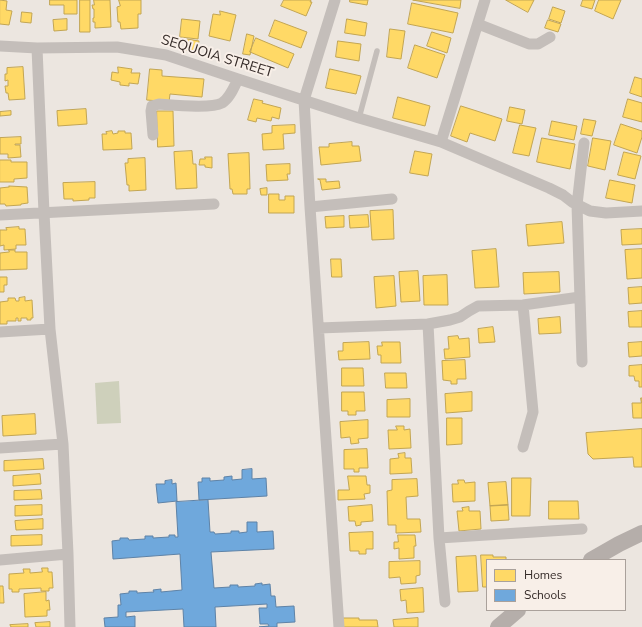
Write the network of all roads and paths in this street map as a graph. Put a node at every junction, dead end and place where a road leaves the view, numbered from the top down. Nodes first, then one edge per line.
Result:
1 (335, 0) edge
2 (485, 0) edge
3 (478, 24) junction
4 (550, 37) dead end
5 (0, 46) edge
6 (37, 48) junction
7 (377, 50) dead end
8 (238, 79) junction
9 (304, 100) junction
10 (359, 118) junction
11 (153, 135) dead end
12 (441, 142) junction
13 (584, 143) dead end
14 (392, 199) dead end
15 (214, 204) dead end
16 (577, 205) junction
17 (310, 207) junction
18 (642, 211) edge
19 (44, 213) junction
20 (0, 215) edge
21 (580, 297) junction
22 (523, 305) junction
23 (428, 324) junction
24 (318, 328) junction
25 (50, 329) junction
26 (0, 332) edge
27 (582, 362) dead end
28 (62, 444) junction
29 (523, 447) dead end
30 (0, 448) edge
31 (582, 529) dead end
32 (642, 533) edge
33 (439, 538) junction
34 (68, 554) junction
35 (593, 559) edge
36 (0, 560) edge
37 (445, 602) dead end
38 (517, 611) edge
39 (70, 627) edge
40 (339, 627) edge
41 (498, 627) edge

1 - 9 street
2 - 3 street
3 - 4 street
3 - 12 street
5 - 6 street, SEQUOIA STREET
6 - 8 street, SEQUOIA STREET
6 - 19 street
7 - 10 lane
8 - 9 street, SEQUOIA STREET
8 - 11 street
9 - 10 street, SEQUOIA STREET
9 - 17 street
10 - 12 street, SEQUOIA STREET
12 - 16 street, SEQUOIA STREET
13 - 16 street
14 - 17 street
15 - 19 street
16 - 18 street, SEQUOIA STREET
16 - 21 street
17 - 24 street
19 - 20 street
19 - 25 street
21 - 22 street
21 - 27 street
22 - 23 street
22 - 29 street
23 - 24 street
23 - 33 street
24 - 40 street
25 - 26 street
25 - 28 street
28 - 30 street
28 - 34 street
31 - 33 street
32 - 35 main road
33 - 37 street
34 - 36 street
34 - 39 street
38 - 41 main road

